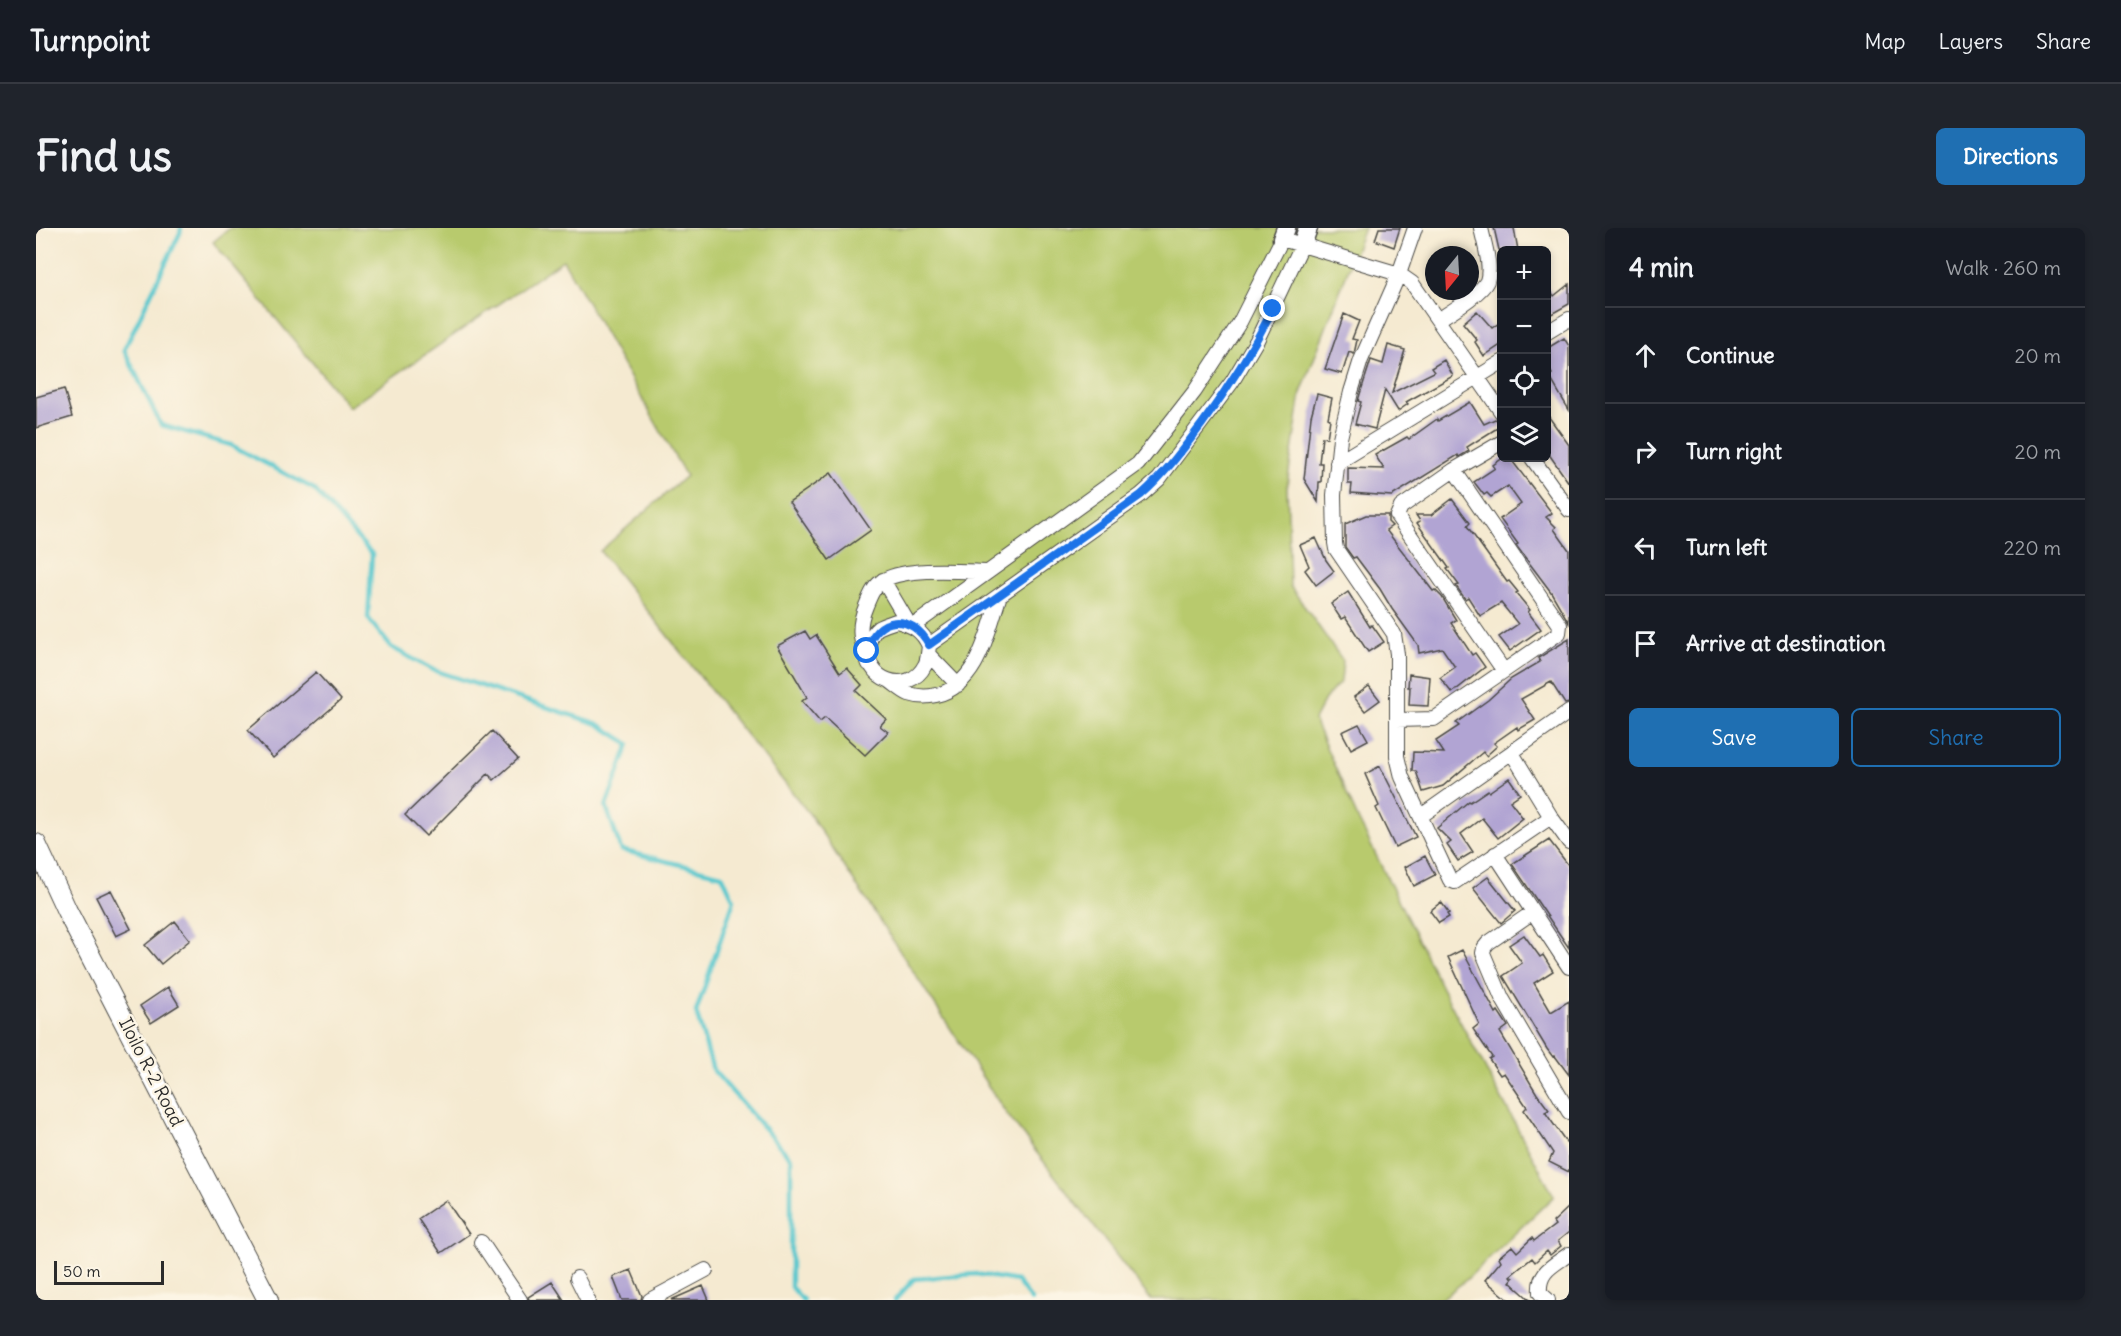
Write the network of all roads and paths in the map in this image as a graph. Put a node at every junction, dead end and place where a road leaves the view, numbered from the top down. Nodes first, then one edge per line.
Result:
1 (1415, 228) edge
2 (1481, 228) edge
3 (1284, 233) edge
4 (1305, 236) edge
5 (1400, 274) junction
6 (1569, 319) edge
7 (1438, 321) junction
8 (1551, 330) edge
9 (1497, 365) edge
10 (1477, 377) junction
11 (1499, 408) edge
12 (1497, 445) edge
13 (1535, 462) edge
14 (1337, 463) junction
15 (1454, 470) junction
16 (1569, 510) edge
17 (1030, 540) junction
18 (1046, 562) junction
19 (986, 572) junction
20 (883, 580) junction
21 (1000, 595) junction
22 (911, 625) junction
23 (928, 650) junction
24 (869, 664) junction
25 (1504, 671) junction
26 (890, 681) junction
27 (958, 685) junction
28 (1569, 712) edge
29 (1397, 720) junction
30 (1512, 753) junction
31 (1421, 816) junction
32 (1551, 817) junction
33 (1569, 842) edge
34 (36, 844) edge
35 (1495, 854) junction
36 (1533, 912) junction
37 (1569, 967) edge
38 (1569, 1112) edge
39 (481, 1242) dead end
40 (1569, 1254) edge
41 (706, 1270) dead end
42 (577, 1278) dead end
43 (268, 1300) edge
44 (520, 1300) edge
45 (588, 1300) edge
46 (650, 1300) edge
47 (1548, 1300) edge

1 - 5 street
2 - 7 street
3 - 4 street
3 - 17 street
4 - 5 street
4 - 18 street
5 - 7 street
5 - 14 street
6 - 8 street
7 - 10 street
9 - 10 street
10 - 11 street
10 - 14 street
12 - 15 street
13 - 16 street
14 - 29 street
15 - 25 street
15 - 25 street
17 - 18 street
17 - 19 street
18 - 21 street
19 - 20 street
19 - 22 street
20 - 22 street
20 - 24 street
21 - 23 street
21 - 27 street
22 - 23 street
22 - 24 street
23 - 26 street
23 - 27 street
24 - 26 street
25 - 29 street
26 - 27 street
28 - 30 street
29 - 31 street
30 - 31 street
30 - 32 street
31 - 35 street
32 - 33 street
32 - 35 street
34 - 43 main road, Iloilo R-2 Road
35 - 36 street
36 - 37 street
36 - 38 street
39 - 44 street
40 - 47 street
41 - 46 street
42 - 45 street

